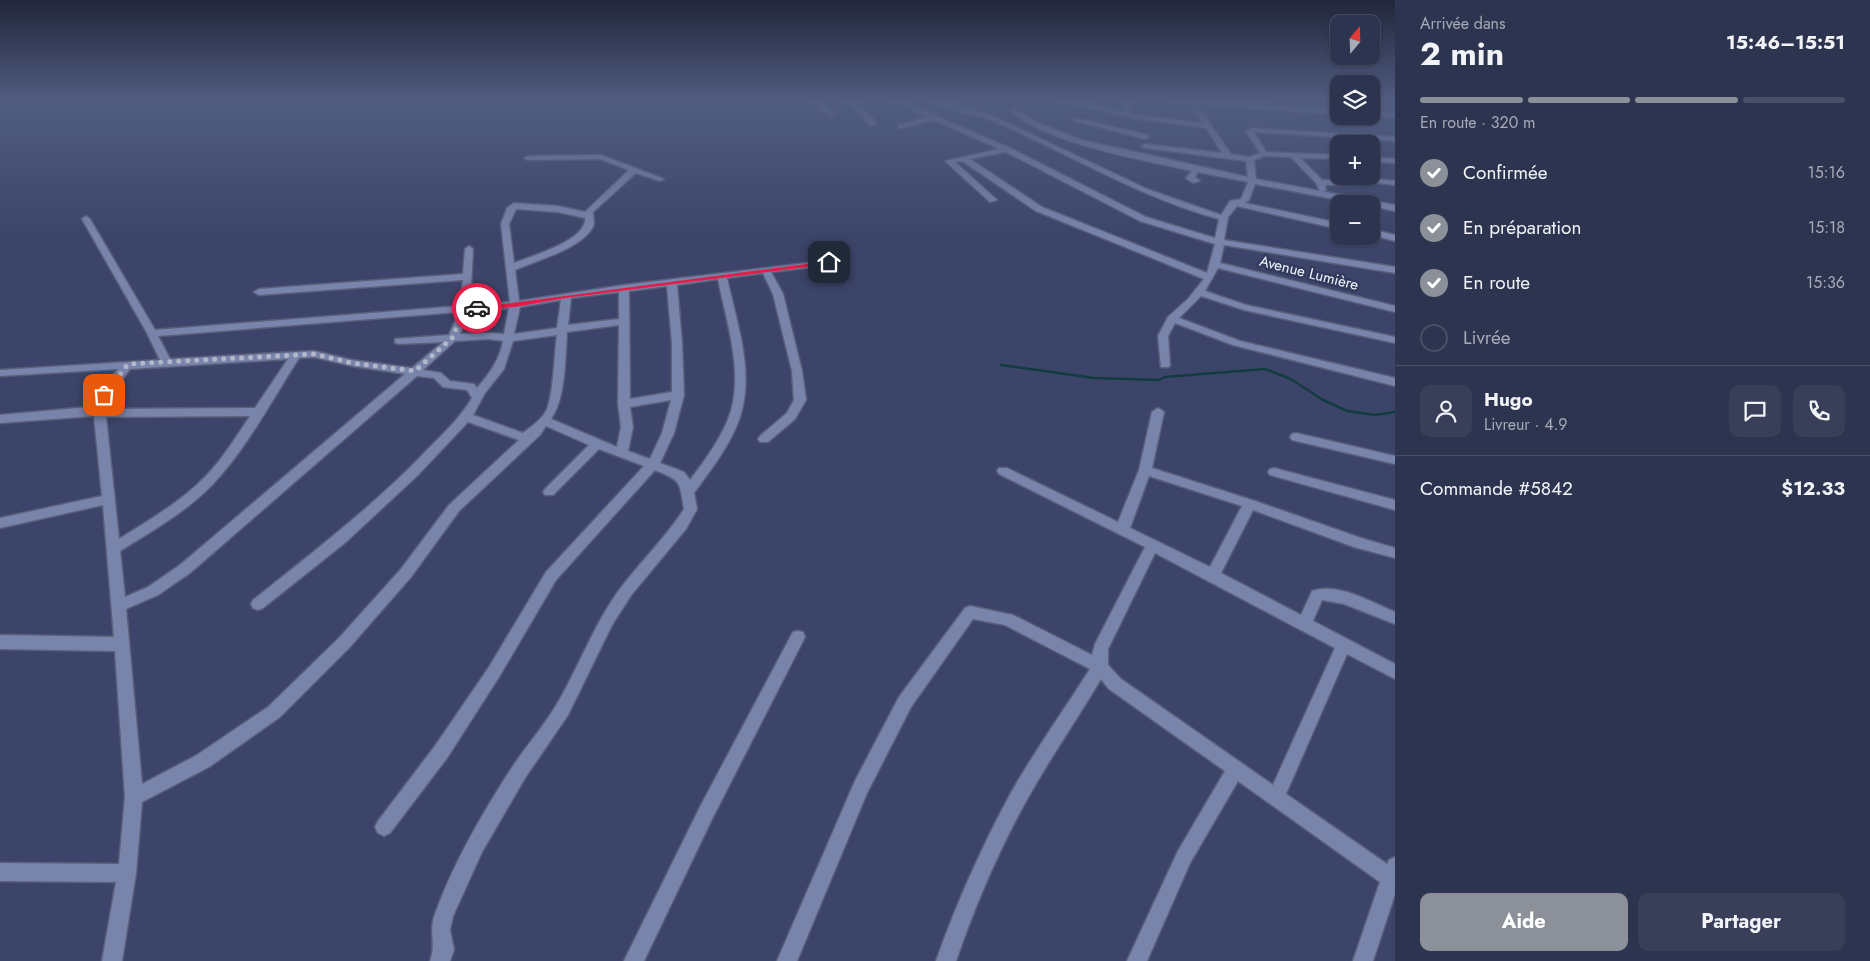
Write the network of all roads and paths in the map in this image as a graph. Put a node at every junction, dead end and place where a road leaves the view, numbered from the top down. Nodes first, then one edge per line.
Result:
1 (1000, 146) edge
2 (1052, 146) edge
3 (1091, 146) edge
4 (1095, 146) joint
5 (1146, 146) joint
6 (1221, 146) edge
7 (1258, 146) edge
8 (1006, 150) junction
9 (1264, 154) junction
10 (1293, 155) junction
11 (1228, 156) junction
12 (1330, 157) edge
13 (528, 158) dead end
14 (964, 158) junction
15 (1145, 158) junction
16 (1250, 159) junction
17 (1380, 160) edge
18 (1395, 161) edge
19 (635, 169) junction
20 (1196, 170) junction
21 (660, 180) dead end
22 (1196, 181) dead end
23 (1252, 181) junction
24 (1320, 182) junction
25 (1395, 183) edge
26 (1327, 195) junction
27 (993, 200) dead end
28 (1233, 203) junction
29 (1395, 208) edge
30 (589, 216) junction
31 (1224, 218) junction
32 (86, 219) dead end
33 (1330, 224) edge
34 (1380, 234) edge
35 (1395, 238) edge
36 (1219, 241) junction
37 (469, 250) dead end
38 (829, 262) dead end
39 (1215, 264) junction
40 (511, 268) junction
41 (1395, 270) edge
42 (766, 271) junction
43 (467, 277) junction
44 (722, 277) junction
45 (1208, 277) junction
46 (672, 283) junction
47 (624, 288) junction
48 (259, 292) dead end
49 (1200, 293) junction
50 (566, 296) junction
51 (515, 305) junction
52 (465, 309) junction
53 (1395, 309) edge
54 (1172, 319) junction
55 (625, 321) junction
56 (563, 330) junction
57 (152, 333) junction
58 (452, 338) junction
59 (508, 338) junction
60 (1395, 340) edge
61 (399, 341) dead end
62 (296, 355) junction
63 (166, 362) junction
64 (128, 364) junction
65 (1165, 365) dead end
66 (415, 371) junction
67 (0, 373) edge
68 (1395, 382) edge
69 (678, 395) junction
70 (478, 398) junction
71 (624, 404) junction
72 (95, 412) junction
73 (257, 412) junction
74 (1158, 412) dead end
75 (466, 417) junction
76 (0, 419) edge
77 (545, 421) junction
78 (1296, 437) dead end
79 (764, 439) dead end
80 (596, 444) junction
81 (622, 454) junction
82 (1395, 460) edge
83 (653, 465) junction
84 (1145, 470) junction
85 (1003, 471) dead end
86 (1274, 472) dead end
87 (549, 492) dead end
88 (687, 493) junction
89 (108, 499) junction
90 (1250, 504) junction
91 (1395, 505) edge
92 (0, 523) edge
93 (1122, 530) junction
94 (1153, 544) junction
95 (113, 549) junction
96 (1395, 552) edge
97 (1213, 575) junction
98 (258, 604) dead end
99 (119, 606) junction
100 (1395, 618) edge
101 (1305, 624) junction
102 (798, 637) dead end
103 (0, 642) edge
104 (122, 644) junction
105 (1344, 645) junction
106 (1100, 667) junction
107 (1395, 672) edge
108 (1235, 770) junction
109 (134, 797) junction
110 (1276, 798) junction
111 (384, 827) dead end
112 (0, 872) edge
113 (127, 873) junction
114 (1393, 875) edge
115 (112, 961) edge
116 (440, 961) edge
117 (634, 961) edge
118 (787, 961) edge
119 (946, 961) edge
120 (1137, 961) edge
121 (1363, 961) edge

1 - 8 street
2 - 31 street
3 - 4 street
4 - 15 street
5 - 11 street
5 - 15 street
6 - 11 street
7 - 9 street
8 - 14 street
8 - 36 street
9 - 10 street
9 - 16 street
10 - 12 street
10 - 24 street
11 - 16 street
13 - 19 street
14 - 27 street
14 - 45 street
15 - 20 street
16 - 23 street
17 - 18 street
19 - 21 street
19 - 30 street
20 - 22 street
20 - 23 street
23 - 26 street
23 - 28 street
24 - 25 street
24 - 26 street
26 - 29 street
28 - 31 street
28 - 33 street
30 - 40 street
30 - 40 street
31 - 36 street
32 - 57 street
34 - 35 street
36 - 39 street
36 - 41 street
37 - 43 street
38 - 42 street
39 - 45 street
39 - 53 street, Avenue Lumière
40 - 51 street
42 - 44 street
42 - 79 street
43 - 48 street
43 - 52 street
44 - 46 street
44 - 88 street
45 - 49 street
46 - 47 street
46 - 69 street
47 - 50 street
47 - 55 street
49 - 54 street
49 - 60 street
50 - 51 street
50 - 56 street
51 - 52 street
51 - 59 street
52 - 57 street
52 - 58 street
54 - 65 street
54 - 68 street
55 - 56 street
55 - 71 street
56 - 59 street
56 - 77 street
57 - 63 street
58 - 59 street
58 - 61 street
58 - 66 street
59 - 70 street
62 - 63 street
62 - 66 street
62 - 73 street
63 - 64 street
64 - 67 street
64 - 72 street
66 - 70 street
66 - 99 street
69 - 71 street
69 - 83 street
70 - 75 street
71 - 81 street
72 - 73 street
72 - 76 street
72 - 89 street
73 - 95 street
74 - 84 street
75 - 77 street
75 - 98 street
77 - 80 street
77 - 109 street
78 - 82 street
80 - 81 street
80 - 87 street
81 - 83 street
83 - 88 street
83 - 111 street
84 - 90 street
84 - 93 street
85 - 93 street
86 - 91 street
88 - 116 street
89 - 92 street
89 - 95 street
90 - 96 street
90 - 97 street
93 - 94 street
94 - 97 street
94 - 106 street
95 - 99 street
97 - 101 street
99 - 104 street
100 - 101 street
101 - 105 street
102 - 117 street
103 - 104 street
104 - 109 street
105 - 107 street
105 - 110 street
106 - 108 street
106 - 118 street
106 - 119 street
108 - 110 street
108 - 120 street
109 - 113 street
110 - 114 street
112 - 113 street
113 - 115 street
114 - 121 street

